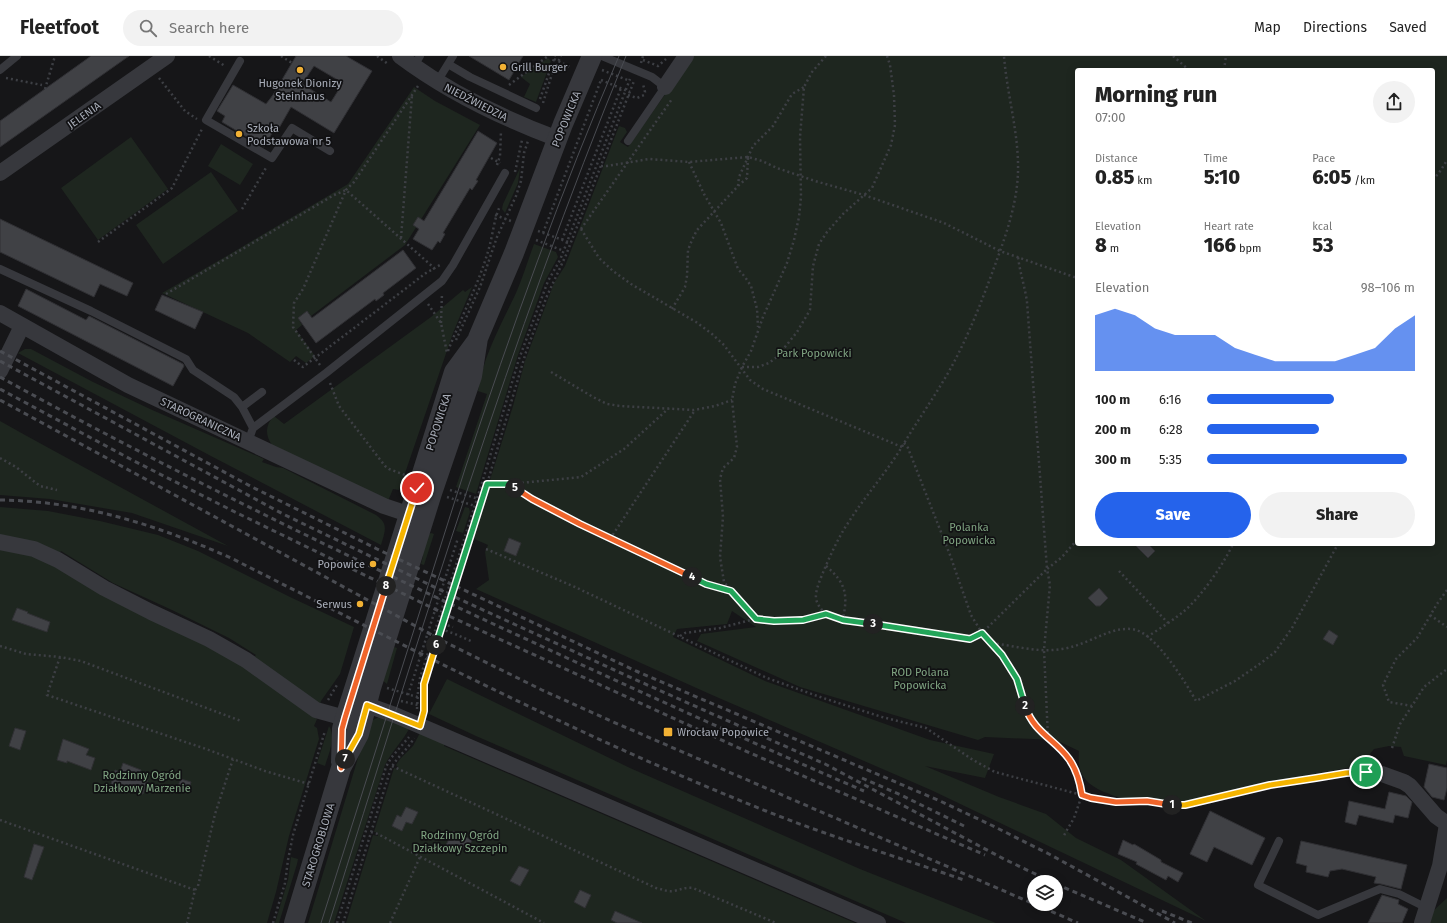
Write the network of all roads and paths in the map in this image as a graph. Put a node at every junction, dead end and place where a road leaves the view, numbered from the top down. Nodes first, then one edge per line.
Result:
1 (17, 56) edge
2 (55, 56) edge
3 (167, 56) edge
4 (209, 56) edge
5 (281, 56) edge
6 (400, 56) edge
7 (453, 56) edge
8 (548, 56) edge
9 (555, 56) edge
10 (592, 56) edge
11 (602, 56) edge
12 (639, 56) edge
13 (668, 56) edge
14 (686, 56) edge
15 (826, 56) edge
16 (887, 56) edge
17 (1004, 56) edge
18 (1173, 56) edge
19 (1226, 56) edge
20 (643, 60) dead end
21 (240, 61) dead end
22 (417, 61) edge
23 (292, 63) dead end
24 (448, 64) junction
25 (151, 67) junction
26 (1187, 68) edge
27 (1224, 68) edge
28 (0, 70) edge
29 (234, 71) junction
30 (636, 72) junction
31 (0, 77) edge
32 (437, 82) junction
33 (42, 85) dead end
34 (508, 85) dead end
35 (418, 86) dead end
36 (804, 87) junction
37 (621, 88) junction
38 (45, 89) dead end
39 (626, 90) junction
40 (671, 90) junction
41 (629, 93) junction
42 (412, 94) junction
43 (536, 108) joint
44 (206, 121) junction
45 (501, 131) dead end
46 (524, 133) dead end
47 (558, 139) junction
48 (628, 140) dead end
49 (330, 151) dead end
50 (520, 152) dead end
51 (524, 153) dead end
52 (748, 157) junction
53 (272, 158) junction
54 (1447, 160) edge
55 (629, 162) junction
56 (689, 162) junction
57 (601, 166) junction
58 (495, 169) dead end
59 (0, 173) edge
60 (505, 173) dead end
61 (801, 175) junction
62 (1435, 178) edge
63 (738, 186) junction
64 (346, 190) junction
65 (864, 195) junction
66 (242, 209) dead end
67 (714, 212) junction
68 (496, 215) dead end
69 (577, 228) junction
70 (581, 229) junction
71 (401, 238) junction
72 (562, 240) junction
73 (98, 242) dead end
74 (567, 242) junction
75 (571, 244) junction
76 (1000, 250) junction
77 (1018, 257) junction
78 (442, 264) dead end
79 (0, 269) edge
80 (434, 269) junction
81 (1075, 277) edge
82 (442, 281) junction
83 (166, 294) dead end
84 (422, 297) junction
85 (672, 309) junction
86 (0, 313) edge
87 (441, 323) junction
88 (22, 326) junction
89 (759, 330) junction
90 (478, 338) junction
91 (449, 354) junction
92 (315, 358) junction
93 (294, 360) dead end
94 (445, 360) dead end
95 (742, 367) junction
96 (0, 371) edge
97 (551, 372) dead end
98 (326, 373) junction
99 (262, 392) dead end
100 (732, 400) junction
101 (242, 407) junction
102 (669, 408) junction
103 (695, 410) junction
104 (251, 435) junction
105 (904, 443) junction
106 (902, 447) junction
107 (0, 458) edge
108 (406, 476) dead end
109 (487, 484) junction
110 (510, 484) junction
111 (57, 490) dead end
112 (408, 514) junction
113 (458, 538) dead end
114 (610, 538) junction
115 (0, 542) edge
116 (1075, 542) edge
117 (1232, 546) edge
118 (1337, 546) edge
119 (486, 549) dead end
120 (826, 566) junction
121 (1047, 569) junction
122 (1120, 571) dead end
123 (1447, 590) edge
124 (731, 591) junction
125 (826, 614) junction
126 (1430, 615) junction
127 (756, 619) junction
128 (843, 620) junction
129 (1168, 623) junction
130 (443, 624) junction
131 (454, 627) dead end
132 (1447, 627) edge
133 (441, 629) junction
134 (982, 633) junction
135 (680, 636) junction
136 (1147, 637) junction
137 (474, 642) dead end
138 (992, 643) junction
139 (0, 646) edge
140 (1044, 650) junction
141 (60, 657) junction
142 (1447, 669) edge
143 (408, 695) dead end
144 (400, 700) dead end
145 (367, 705) junction
146 (418, 705) junction
147 (1412, 706) junction
148 (345, 718) junction
149 (241, 721) dead end
150 (417, 724) junction
151 (324, 732) dead end
152 (1048, 738) junction
153 (1392, 748) dead end
154 (233, 759) junction
155 (392, 766) junction
156 (341, 768) junction
157 (1366, 772) joint
158 (309, 784) junction
159 (1082, 795) junction
160 (0, 820) edge
161 (371, 832) junction
162 (1063, 837) dead end
163 (1279, 841) dead end
164 (420, 857) junction
165 (195, 890) junction
166 (1427, 908) junction
167 (187, 923) edge
168 (274, 923) edge
169 (294, 923) edge
170 (337, 923) edge
171 (343, 923) edge
172 (390, 923) edge
173 (544, 923) edge
174 (776, 923) edge
175 (878, 923) edge
176 (1422, 923) edge

1 - 28 lane
2 - 38 path
3 - 25 street, JELENIA
4 - 29 path
5 - 23 path
6 - 22 street, NIEDŹWIEDZIA
7 - 24 lane
8 - 34 path
9 - 43 path
10 - 47 street, POPOWICKA
11 - 30 lane
12 - 30 path
13 - 20 path
14 - 40 street
15 - 36 path
16 - 65 path
17 - 76 path
18 - 26 path
19 - 27 path
21 - 29 lane
22 - 32 street, NIEDŹWIEDZIA
24 - 32 lane
24 - 43 lane
25 - 44 path
25 - 59 street, JELENIA
29 - 44 lane
30 - 39 path
30 - 40 lane
30 - 41 path
30 - 41 path
31 - 33 path
32 - 47 street, NIEDŹWIEDZIA
35 - 42 path
36 - 52 path
36 - 61 path
37 - 39 path
37 - 72 path
37 - 72 path
39 - 41 path
39 - 74 path
40 - 48 lane
40 - 55 path
41 - 57 path
42 - 64 path
42 - 71 path
44 - 53 lane
44 - 73 path
45 - 58 path
46 - 50 path
47 - 90 street, POPOWICKA
49 - 53 lane
51 - 91 path
52 - 56 path
52 - 61 path
52 - 63 path
52 - 63 path
53 - 66 path
54 - 62 path
55 - 56 path
55 - 57 path
55 - 70 path
56 - 67 path
57 - 69 path
60 - 82 lane
61 - 65 path
61 - 89 path
63 - 67 path
64 - 71 path
64 - 83 path
64 - 92 path
65 - 76 path
65 - 95 path
67 - 85 path
67 - 89 path
68 - 91 path
69 - 70 path
69 - 75 path
70 - 85 path
71 - 80 path
72 - 74 path
74 - 75 path
74 - 146 path
75 - 109 path
76 - 77 path
76 - 105 path
77 - 81 path
77 - 121 path
78 - 80 path
79 - 101 lane
80 - 82 path
80 - 92 path
82 - 84 lane
82 - 87 path
84 - 87 path
84 - 98 lane
85 - 95 path
86 - 88 street, STAROGRANICZNA
87 - 91 path
88 - 96 street
88 - 104 street, STAROGRANICZNA
89 - 95 path
90 - 112 street, POPOWICKA
90 - 145 street, POPOWICKA
91 - 94 path
92 - 93 path
92 - 98 path
95 - 100 path
95 - 106 path
97 - 102 path
98 - 104 lane
98 - 108 path
99 - 101 lane
100 - 103 path
100 - 124 path
101 - 104 lane
102 - 103 path
102 - 110 path
103 - 114 path
104 - 112 street, STAROGRANICZNA
105 - 106 path
105 - 134 path
106 - 120 path
107 - 111 path
109 - 110 path
109 - 130 path
110 - 114 path
112 - 148 street, POPOWICKA
113 - 143 path
114 - 124 path
115 - 148 street
116 - 121 path
117 - 129 path
118 - 136 path
119 - 135 path
120 - 125 path
120 - 128 path
121 - 134 path
121 - 140 path
122 - 129 path
123 - 126 path
124 - 127 path
125 - 127 path
125 - 128 path
126 - 132 path
126 - 147 path
127 - 135 path
128 - 134 path
129 - 136 path
130 - 131 path
130 - 133 path
133 - 137 path
133 - 150 path
134 - 138 path
135 - 159 path
136 - 140 path
138 - 140 path
138 - 152 path
139 - 141 path
140 - 152 path
141 - 149 path
141 - 154 path
142 - 147 path
144 - 146 path
145 - 150 street
145 - 156 street, STAROGROBLOWA
146 - 150 path
147 - 153 path
148 - 156 street, STAROGROBLOWA
150 - 155 path
150 - 170 path
150 - 175 street
151 - 158 path
152 - 159 path
154 - 158 path
154 - 165 path
155 - 161 path
155 - 174 path
156 - 169 street, STAROGROBLOWA
157 - 159 path
157 - 166 street
158 - 168 path
159 - 162 path
160 - 165 path
161 - 164 path
161 - 171 path
163 - 166 lane
164 - 172 path
164 - 173 path
165 - 167 path
166 - 176 street

